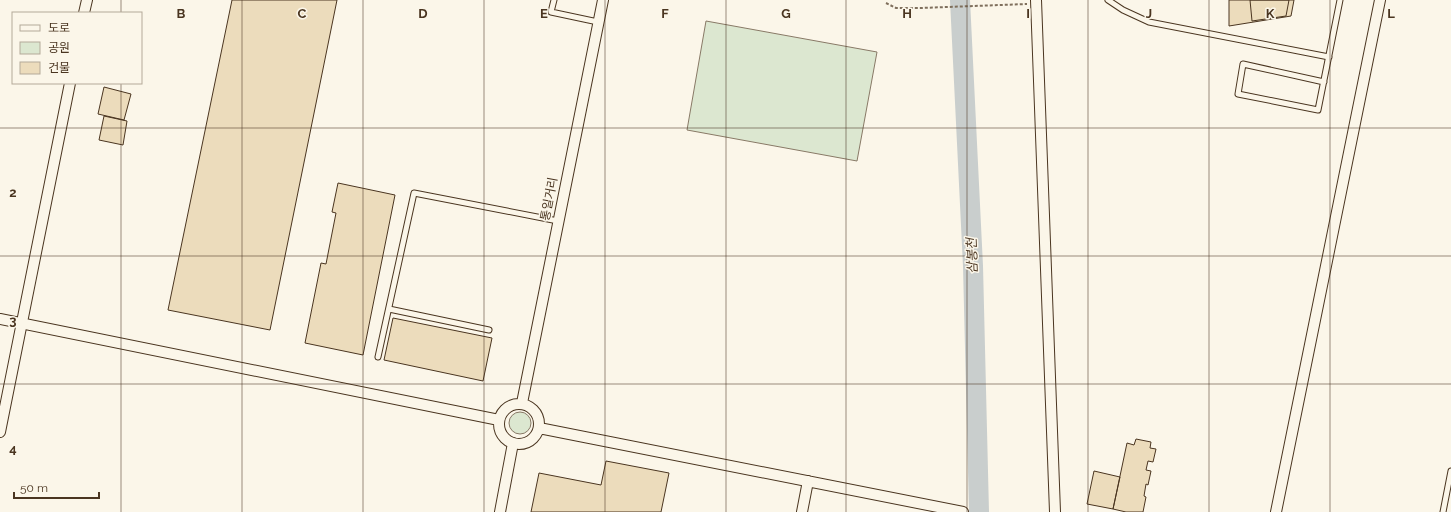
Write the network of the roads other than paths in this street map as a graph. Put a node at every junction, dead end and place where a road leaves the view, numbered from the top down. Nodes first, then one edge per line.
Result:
1 (86, 0) edge
2 (554, 0) edge
3 (603, 0) edge
4 (1108, 0) edge
5 (1340, 0) edge
6 (1380, 0) edge
7 (1033, 2) edge
8 (84, 12) edge
9 (598, 22) junction
10 (1329, 57) junction
11 (1324, 82) junction
12 (70, 84) edge
13 (558, 221) junction
14 (389, 309) junction
15 (0, 319) edge
16 (22, 324) junction
17 (489, 330) dead end
18 (378, 357) dead end
19 (522, 403) junction
20 (499, 420) junction
21 (540, 428) junction
22 (0, 432) edge
23 (513, 443) junction
24 (1451, 471) edge
25 (808, 481) junction
26 (500, 512) edge
27 (802, 512) edge
28 (963, 512) edge
29 (1055, 512) edge
30 (1276, 512) edge
31 (1443, 512) edge

1 - 8 street
2 - 9 lane
3 - 9 street, 통일거리
4 - 10 lane
5 - 10 lane
6 - 30 street
7 - 29 street
9 - 13 street, 통일거리
10 - 11 lane
11 - 11 lane
12 - 16 street
13 - 14 lane
13 - 19 street, 통일거리
14 - 17 lane
14 - 18 lane
15 - 16 street
16 - 20 street
16 - 22 street
19 - 20 street
19 - 21 street
20 - 23 street
21 - 23 street
21 - 25 street
23 - 26 street
24 - 31 lane
25 - 27 street
25 - 28 street

